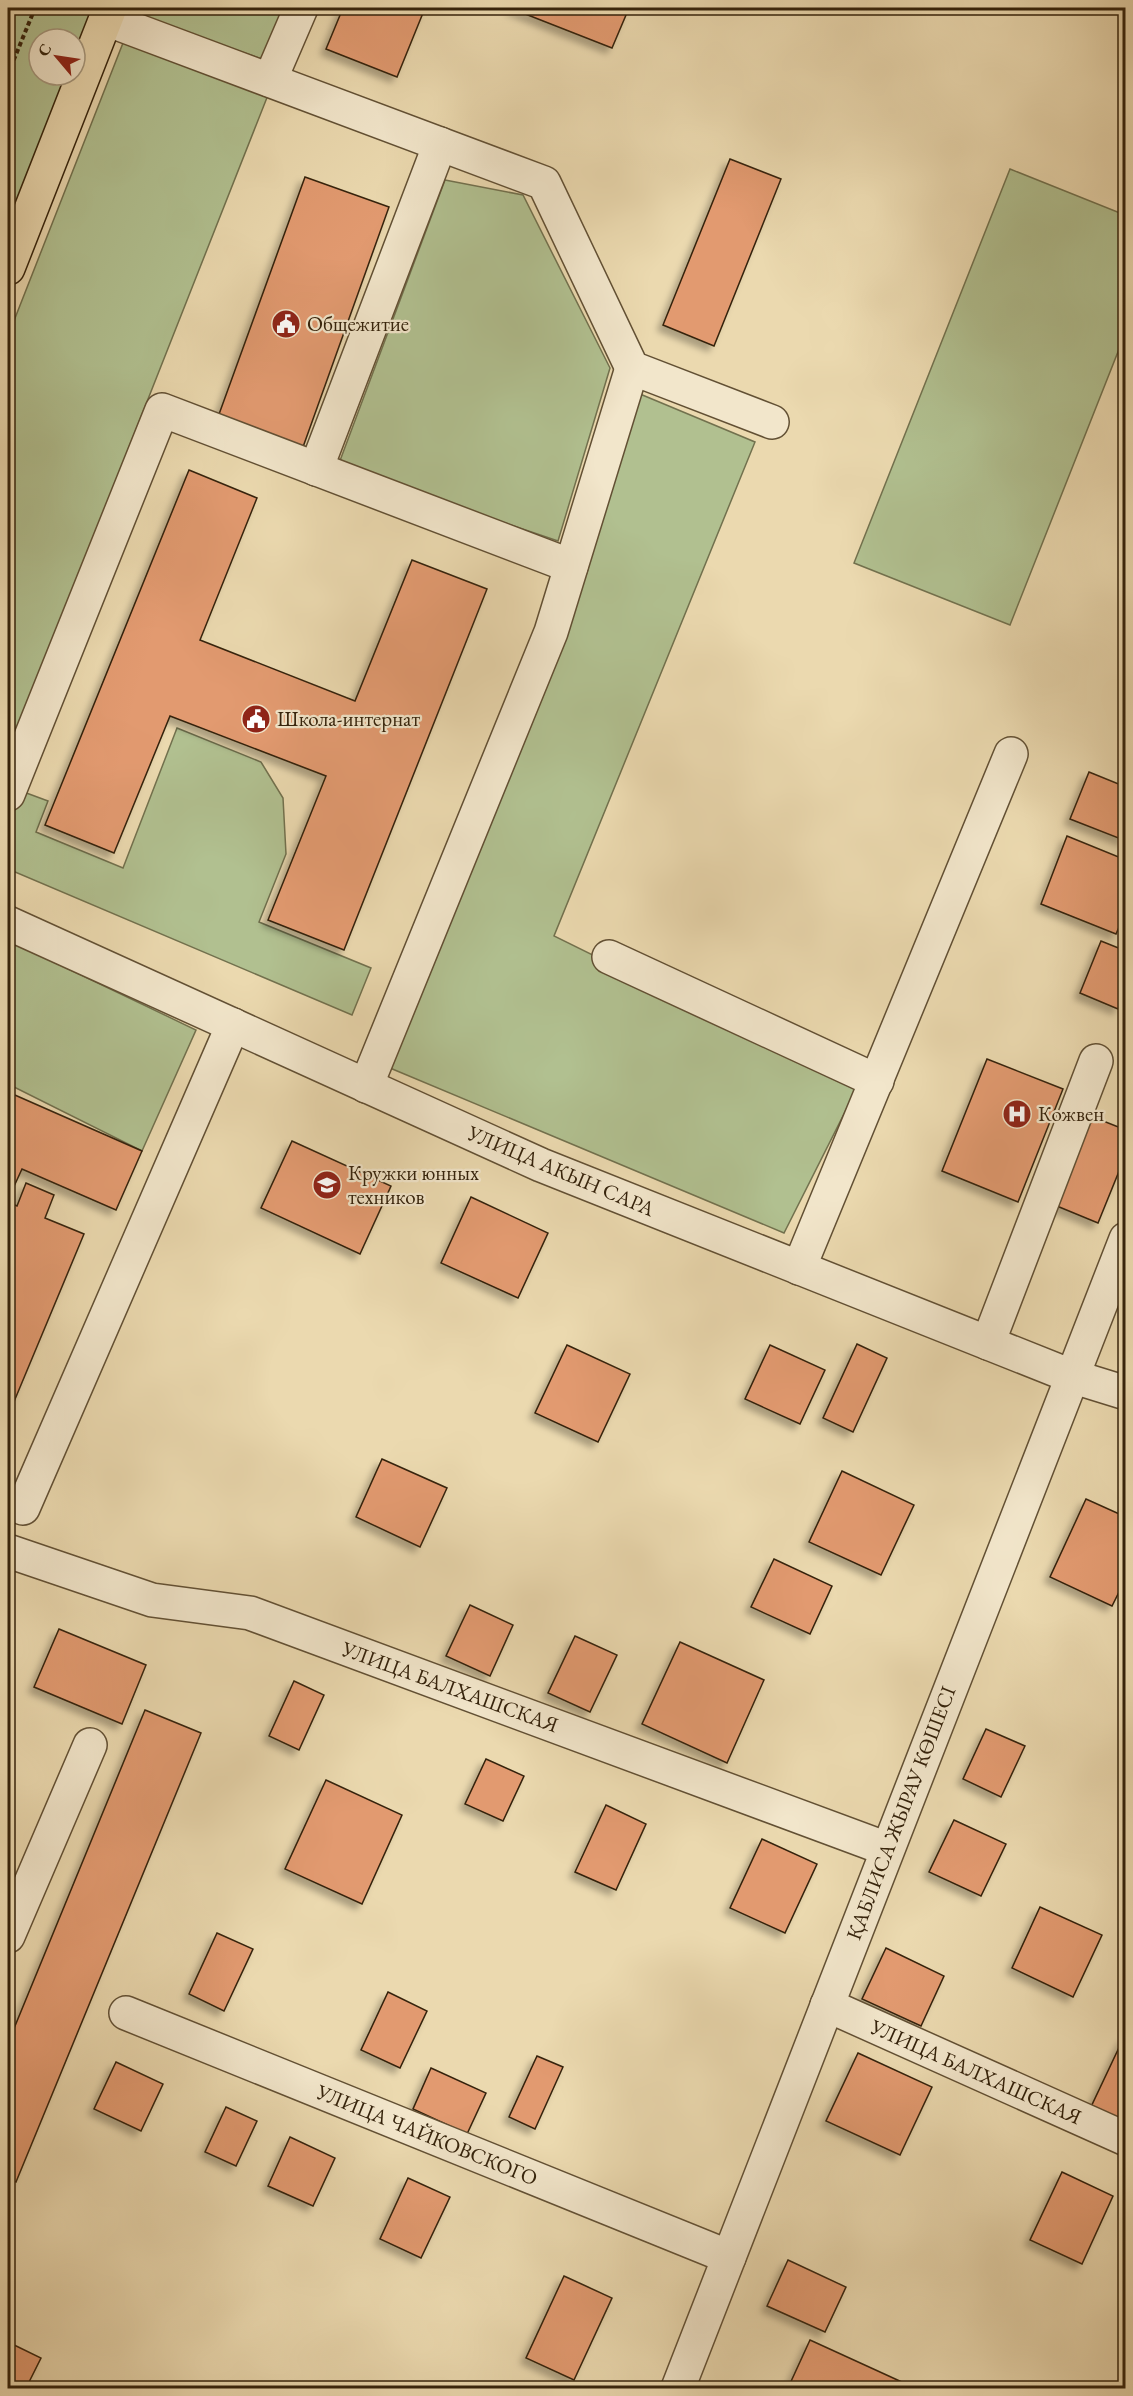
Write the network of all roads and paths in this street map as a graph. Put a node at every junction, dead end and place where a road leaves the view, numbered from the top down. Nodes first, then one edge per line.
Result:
1 (35, 8) edge
2 (301, 8) edge
3 (108, 13) edge
4 (8, 74) edge
5 (270, 80) junction
6 (440, 144) junction
7 (8, 268) edge
8 (632, 368) junction
9 (772, 422) dead end
10 (316, 469) junction
11 (571, 566) junction
12 (1011, 754) dead end
13 (8, 794) edge
14 (8, 923) edge
15 (609, 957) dead end
16 (233, 1025) junction
17 (1096, 1061) dead end
18 (877, 1081) junction
19 (366, 1086) junction
20 (1125, 1239) edge
21 (799, 1268) junction
22 (988, 1343) junction
23 (1071, 1376) junction
24 (1125, 1393) edge
25 (23, 1508) dead end
26 (8, 1551) edge
27 (90, 1745) dead end
28 (887, 1849) junction
29 (8, 1936) edge
30 (827, 2005) junction
31 (126, 2013) dead end
32 (1125, 2139) edge
33 (729, 2258) junction
34 (678, 2388) edge

1 - 4 path
2 - 5 street
3 - 5 street
3 - 7 main road
5 - 6 street
6 - 8 street
6 - 10 street
8 - 9 street
8 - 11 street
10 - 11 street
10 - 13 street
11 - 19 street
12 - 18 street
14 - 16 street, УЛИЦА АКЫН САРА
15 - 18 street
16 - 19 street, УЛИЦА АКЫН САРА
16 - 25 street
17 - 22 street
18 - 21 street
19 - 21 street, УЛИЦА АКЫН САРА
20 - 23 street, ҚАБЛИСА ЖЫРАУ КӨШЕСІ
21 - 22 street, УЛИЦА АКЫН САРА
22 - 23 street, УЛИЦА АКЫН САРА
23 - 24 street, УЛИЦА АКЫН САРА
23 - 28 street, ҚАБЛИСА ЖЫРАУ КӨШЕСІ
26 - 28 street, УЛИЦА БАЛХАШСКАЯ
27 - 29 street
28 - 30 street, ҚАБЛИСА ЖЫРАУ КӨШЕСІ
30 - 32 street, УЛИЦА БАЛХАШСКАЯ
30 - 33 street, ҚАБЛИСА ЖЫРАУ КӨШЕСІ
31 - 33 street, УЛИЦА ЧАЙКОВСКОГО
33 - 34 street, ҚАБЛИСА ЖЫРАУ КӨШЕСІ

